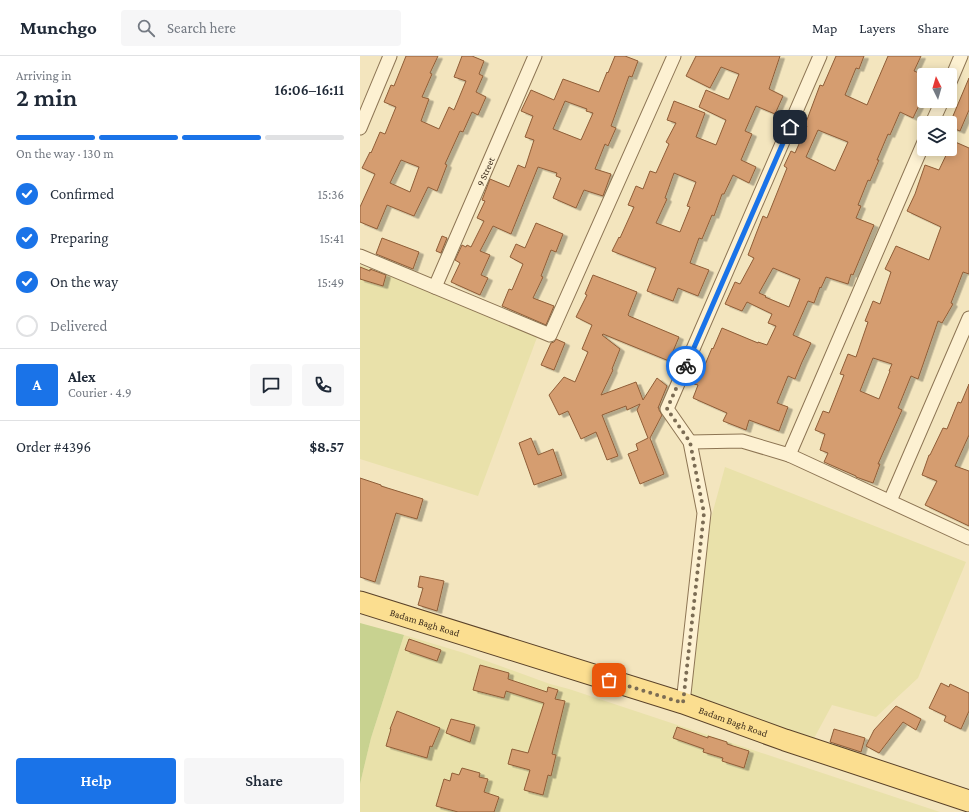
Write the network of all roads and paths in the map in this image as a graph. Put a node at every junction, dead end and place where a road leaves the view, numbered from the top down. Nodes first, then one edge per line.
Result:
1 (390, 56) edge
2 (535, 56) edge
3 (674, 56) edge
4 (820, 56) edge
5 (961, 56) edge
6 (956, 68) edge
7 (360, 128) edge
8 (918, 156) edge
9 (360, 256) edge
10 (435, 287) junction
11 (969, 318) edge
12 (690, 442) junction
13 (789, 455) junction
14 (890, 501) junction
15 (969, 538) edge
16 (360, 602) edge
17 (683, 703) junction
18 (969, 801) edge

1 - 7 street
2 - 10 street, 9 Street
3 - 10 street
4 - 12 street
5 - 6 street
8 - 13 street
9 - 10 street
11 - 14 street
12 - 13 street
12 - 17 street
13 - 14 street
14 - 15 street
16 - 17 main road, Badam Bagh Road
17 - 18 main road, Badam Bagh Road

